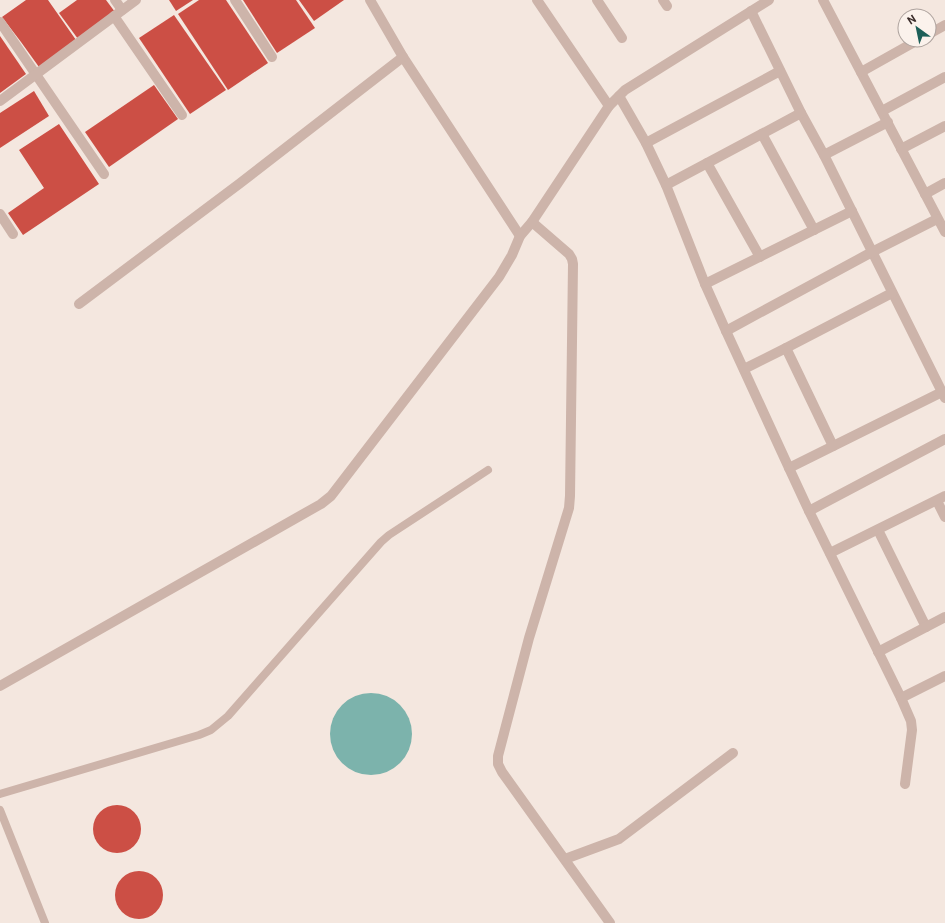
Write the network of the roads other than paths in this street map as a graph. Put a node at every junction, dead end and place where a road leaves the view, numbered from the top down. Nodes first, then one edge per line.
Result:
1 (115, 0) edge
2 (136, 0) edge
3 (235, 0) edge
4 (370, 0) edge
5 (537, 0) edge
6 (597, 0) edge
7 (769, 0) edge
8 (823, 0) edge
9 (750, 12) junction
10 (118, 13) junction
11 (0, 22) edge
12 (622, 38) dead end
13 (904, 48) edge
14 (272, 57) dead end
15 (402, 57) junction
16 (780, 71) junction
17 (861, 72) junction
18 (36, 74) junction
19 (945, 77) edge
20 (619, 96) junction
21 (0, 101) edge
22 (608, 106) junction
23 (882, 111) junction
24 (801, 113) junction
25 (182, 116) dead end
26 (888, 122) junction
27 (945, 126) edge
28 (762, 134) junction
29 (646, 143) junction
30 (902, 149) junction
31 (824, 155) junction
32 (707, 163) junction
33 (104, 174) dead end
34 (945, 183) edge
35 (666, 185) junction
36 (925, 194) junction
37 (852, 211) junction
38 (0, 214) edge
39 (938, 219) junction
40 (532, 222) junction
41 (814, 230) junction
42 (945, 232) edge
43 (13, 234) dead end
44 (520, 236) junction
45 (872, 252) junction
46 (760, 257) junction
47 (706, 284) junction
48 (892, 293) junction
49 (79, 304) dead end
50 (726, 331) junction
51 (786, 348) junction
52 (744, 369) junction
53 (944, 395) edge
54 (945, 439) edge
55 (833, 446) junction
56 (789, 468) junction
57 (488, 470) dead end
58 (941, 499) edge
59 (809, 511) junction
60 (945, 517) edge
61 (878, 530) junction
62 (830, 553) junction
63 (945, 618) edge
64 (926, 627) junction
65 (878, 652) junction
66 (945, 676) edge
67 (0, 686) edge
68 (901, 698) junction
69 (733, 753) dead end
70 (905, 784) dead end
71 (0, 794) edge
72 (0, 810) edge
73 (565, 859) junction
74 (45, 923) edge
75 (610, 923) edge

1 - 10 street
2 - 10 street
3 - 14 street
4 - 15 street
5 - 22 street
6 - 12 street
7 - 9 street
8 - 17 street
9 - 16 street
9 - 20 street
10 - 18 street
10 - 25 street
11 - 18 street
13 - 17 street
15 - 44 street
15 - 49 street
16 - 24 street
16 - 29 street
17 - 23 street
18 - 21 street
18 - 33 street
19 - 23 street
20 - 22 street
20 - 29 street
22 - 40 street
23 - 26 street
24 - 28 street
24 - 31 street
26 - 30 street
26 - 31 street
27 - 30 street
28 - 32 street
28 - 41 street
29 - 35 street
30 - 36 street
31 - 37 street
32 - 35 street
32 - 46 street
34 - 36 street
35 - 47 street
36 - 39 street
37 - 41 street
37 - 45 street
38 - 43 street
39 - 42 street
39 - 45 street
40 - 44 street
40 - 73 street
41 - 46 street
44 - 67 street
45 - 48 street
45 - 50 street
46 - 47 street
47 - 50 street
48 - 51 street
48 - 53 street
50 - 52 street
51 - 52 street
51 - 55 street
52 - 56 street
53 - 55 street
54 - 59 street
55 - 56 street
56 - 59 street
57 - 71 lane
58 - 60 street
58 - 61 street
59 - 62 street
61 - 62 street
61 - 64 street
62 - 65 street
63 - 64 street
64 - 65 street
65 - 68 street
66 - 68 street
68 - 70 street
69 - 73 street
72 - 74 lane
73 - 75 street

